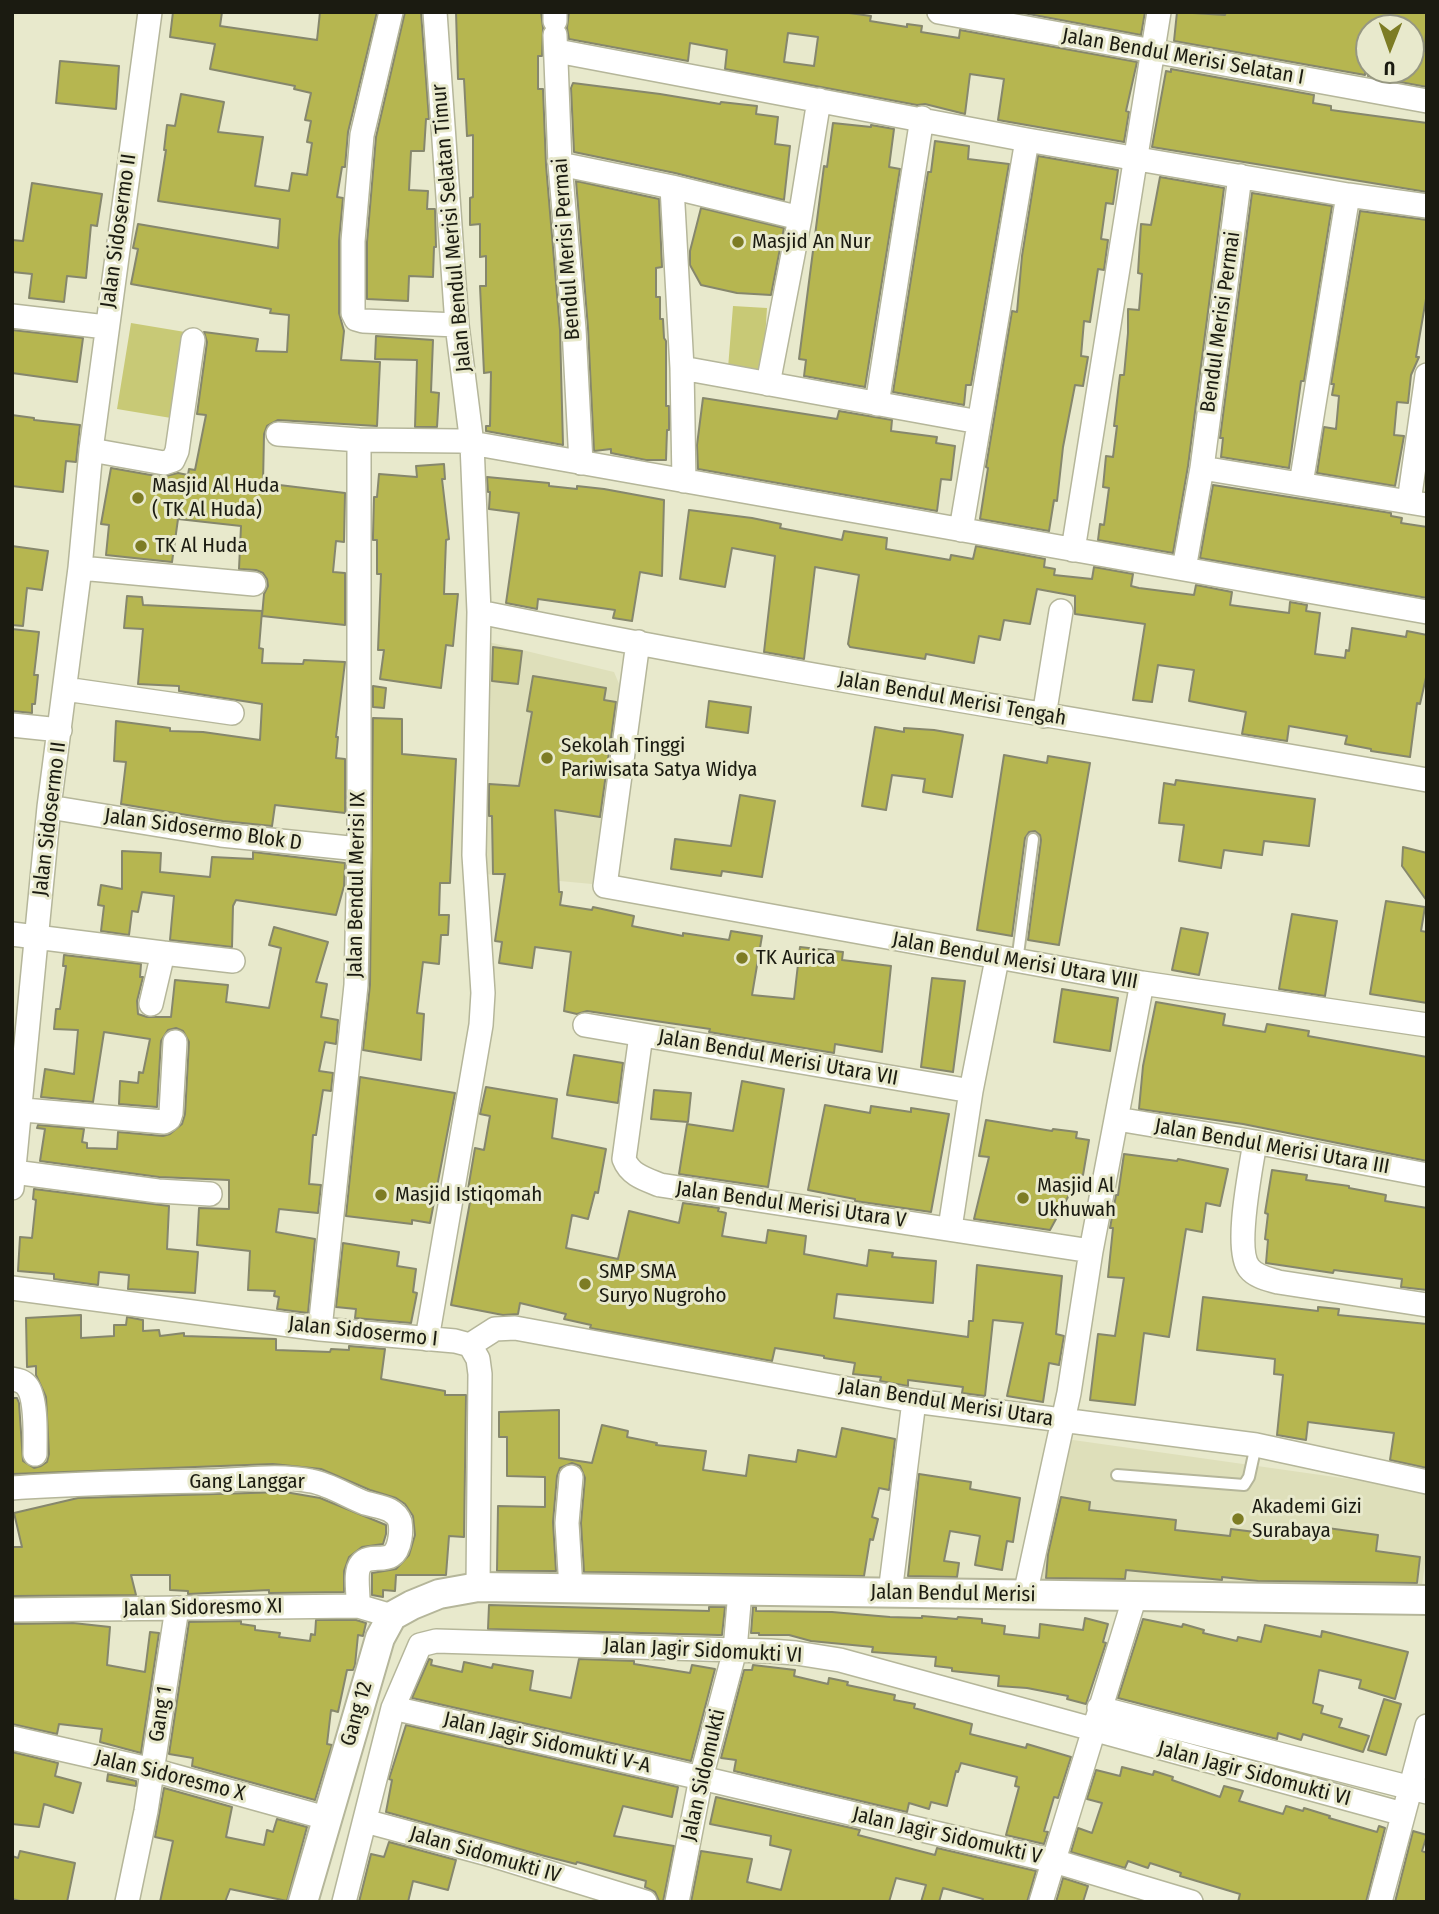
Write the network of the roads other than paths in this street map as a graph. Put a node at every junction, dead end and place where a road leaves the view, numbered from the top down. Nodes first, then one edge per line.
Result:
1 (150, 12) edge
2 (391, 12) edge
3 (435, 12) edge
4 (939, 12) edge
5 (1159, 12) edge
6 (555, 30) edge
7 (1152, 52) junction
8 (818, 100) junction
9 (1427, 101) edge
10 (922, 118) junction
11 (1027, 140) junction
12 (1134, 158) junction
13 (560, 164) junction
14 (1240, 176) junction
15 (672, 187) junction
16 (1348, 195) junction
17 (1427, 206) edge
18 (800, 218) junction
19 (12, 316) edge
20 (457, 325) junction
21 (106, 327) junction
22 (193, 340) dead end
23 (682, 368) junction
24 (1427, 375) edge
25 (768, 384) junction
26 (877, 404) junction
27 (979, 422) junction
28 (278, 434) dead end
29 (359, 440) junction
30 (457, 441) junction
31 (91, 450) junction
32 (581, 463) junction
33 (1202, 468) junction
34 (684, 481) junction
35 (1301, 484) junction
36 (1418, 503) edge
37 (961, 530) junction
38 (1073, 550) junction
39 (80, 568) junction
40 (1184, 569) junction
41 (254, 584) dead end
42 (1062, 611) dead end
43 (479, 612) junction
44 (1427, 612) edge
45 (638, 642) junction
46 (65, 689) junction
47 (232, 713) dead end
48 (1044, 716) junction
49 (12, 725) edge
50 (60, 730) junction
51 (1427, 780) edge
52 (49, 807) junction
53 (1033, 839) dead end
54 (359, 849) junction
55 (12, 934) edge
56 (36, 937) junction
57 (163, 953) junction
58 (1007, 960) junction
59 (233, 961) dead end
60 (1142, 984) junction
61 (151, 1004) dead end
62 (1427, 1025) edge
63 (584, 1026) dead end
64 (641, 1035) junction
65 (175, 1042) dead end
66 (971, 1091) junction
67 (16, 1110) edge
68 (1117, 1119) junction
69 (1255, 1142) junction
70 (1427, 1175) edge
71 (13, 1180) edge
72 (210, 1194) dead end
73 (950, 1228) junction
74 (1091, 1251) junction
75 (12, 1288) edge
76 (1427, 1305) edge
77 (320, 1329) junction
78 (427, 1339) junction
79 (470, 1345) junction
80 (12, 1379) edge
81 (915, 1401) junction
82 (1063, 1421) junction
83 (1256, 1445) junction
84 (35, 1454) dead end
85 (1117, 1475) dead end
86 (571, 1477) dead end
87 (1427, 1482) edge
88 (12, 1488) edge
89 (478, 1587) junction
90 (571, 1589) junction
91 (740, 1591) junction
92 (890, 1593) junction
93 (1025, 1595) junction
94 (1135, 1596) junction
95 (1427, 1600) edge
96 (358, 1606) junction
97 (177, 1608) junction
98 (12, 1610) edge
99 (393, 1616) junction
100 (736, 1641) junction
101 (393, 1708) junction
102 (1097, 1718) junction
103 (1427, 1726) edge
104 (12, 1738) edge
105 (153, 1770) junction
106 (701, 1777) junction
107 (1411, 1798) edge
108 (326, 1818) junction
109 (365, 1821) junction
110 (1054, 1861) junction
111 (305, 1897) edge
112 (127, 1902) edge
113 (344, 1902) edge
114 (645, 1902) edge
115 (677, 1902) edge
116 (1041, 1902) edge
117 (1191, 1902) edge
118 (1380, 1902) edge

1 - 21 street, Jalan Sidosermo II
2 - 20 street
3 - 20 street, Jalan Bendul Merisi Selatan Timur
4 - 7 street, Jalan Bendul Merisi Selatan I
5 - 7 street
6 - 8 street
6 - 13 street, Bendul Merisi Permai
7 - 9 street, Jalan Bendul Merisi Selatan I
7 - 12 street
8 - 10 street
8 - 18 street
10 - 11 street
10 - 26 street
11 - 12 street
11 - 27 street
12 - 14 street
12 - 38 street
13 - 15 street
13 - 32 street, Bendul Merisi Permai
14 - 16 street
14 - 33 street, Bendul Merisi Permai
15 - 18 street
15 - 23 street
16 - 17 street
16 - 35 street
18 - 25 street
19 - 21 street
20 - 30 street, Jalan Bendul Merisi Selatan Timur
21 - 31 street, Jalan Sidosermo II
22 - 31 street
23 - 25 street
23 - 34 street
24 - 36 street
25 - 26 street
26 - 27 street
27 - 37 street
28 - 29 street
29 - 30 street
29 - 54 street, Jalan Bendul Merisi IX
30 - 32 street
30 - 43 street, Jalan Bendul Merisi Selatan Timur
31 - 39 street, Jalan Sidosermo II
32 - 34 street
33 - 35 street
33 - 40 street, Bendul Merisi Permai
34 - 37 street
35 - 36 street
37 - 38 street
38 - 40 street
39 - 41 street
39 - 46 street, Jalan Sidosermo II
40 - 44 street
42 - 48 street
43 - 45 street, Jalan Bendul Merisi Tengah
43 - 78 street, Jalan Bendul Merisi Selatan Timur
45 - 48 street, Jalan Bendul Merisi Tengah
45 - 58 street, Jalan Bendul Merisi Utara VIII
46 - 47 street
46 - 50 street, Jalan Sidosermo II
48 - 51 street, Jalan Bendul Merisi Tengah
49 - 50 street
50 - 52 street, Jalan Sidosermo II
52 - 54 street, Jalan Sidosermo Blok D
52 - 56 street, Jalan Sidosermo II
53 - 58 lane
54 - 77 street, Jalan Bendul Merisi IX
55 - 56 street
56 - 57 street
56 - 67 street, Jalan Sidosermo II
57 - 59 street
57 - 61 street
58 - 60 street, Jalan Bendul Merisi Utara VIII
58 - 66 street
60 - 62 street, Jalan Bendul Merisi Utara VIII
60 - 68 street
63 - 64 street, Jalan Bendul Merisi Utara VII
64 - 66 street, Jalan Bendul Merisi Utara VII
64 - 73 street, Jalan Bendul Merisi Utara V
65 - 67 street
66 - 73 street
67 - 71 street, Jalan Sidosermo II
68 - 69 street, Jalan Bendul Merisi Utara III
68 - 74 street
69 - 70 street, Jalan Bendul Merisi Utara III
69 - 76 street
71 - 72 street
73 - 74 street, Jalan Bendul Merisi Utara V
74 - 82 street
75 - 77 street, Jalan Sidosermo I
77 - 78 street, Jalan Sidosermo I
78 - 79 street, Jalan Sidosermo I
79 - 81 street, Jalan Bendul Merisi Utara
79 - 89 street
80 - 84 street
81 - 82 street, Jalan Bendul Merisi Utara
81 - 92 street
82 - 83 street, Jalan Bendul Merisi Utara
82 - 93 street
83 - 85 lane
83 - 87 street, Jalan Bendul Merisi Utara
86 - 90 street
88 - 96 street, Gang Langgar
89 - 90 street, Jalan Bendul Merisi
89 - 99 street
90 - 91 street, Jalan Bendul Merisi
91 - 92 street, Jalan Bendul Merisi
91 - 100 street, Jalan Sidomukti
92 - 93 street, Jalan Bendul Merisi
93 - 94 street, Jalan Bendul Merisi
94 - 95 street, Jalan Bendul Merisi
94 - 102 street
96 - 97 street, Jalan Sidoresmo XI
96 - 99 street, Jalan Sidoresmo XI
97 - 98 street, Jalan Sidoresmo XI
97 - 105 street, Gang 1
99 - 108 street, Gang 12
100 - 101 street, Jalan Jagir Sidomukti VI
100 - 102 street, Jalan Jagir Sidomukti VI
100 - 106 street, Jalan Sidomukti
101 - 106 street, Jalan Jagir Sidomukti V-A
101 - 109 street, Jalan Jagir Sidomukti VI
102 - 107 street, Jalan Jagir Sidomukti VI
102 - 110 street
103 - 107 street
104 - 105 street, Jalan Sidoresmo X
105 - 108 street, Jalan Sidoresmo X
105 - 112 street, Gang 1
106 - 110 street, Jalan Jagir Sidomukti V
106 - 115 street, Jalan Sidomukti
107 - 118 street
108 - 111 street, Gang 12
109 - 113 street, Jalan Jagir Sidomukti VI
109 - 114 street, Jalan Sidomukti IV
110 - 116 street
110 - 117 street, Jalan Jagir Sidomukti V
111 - 113 street

